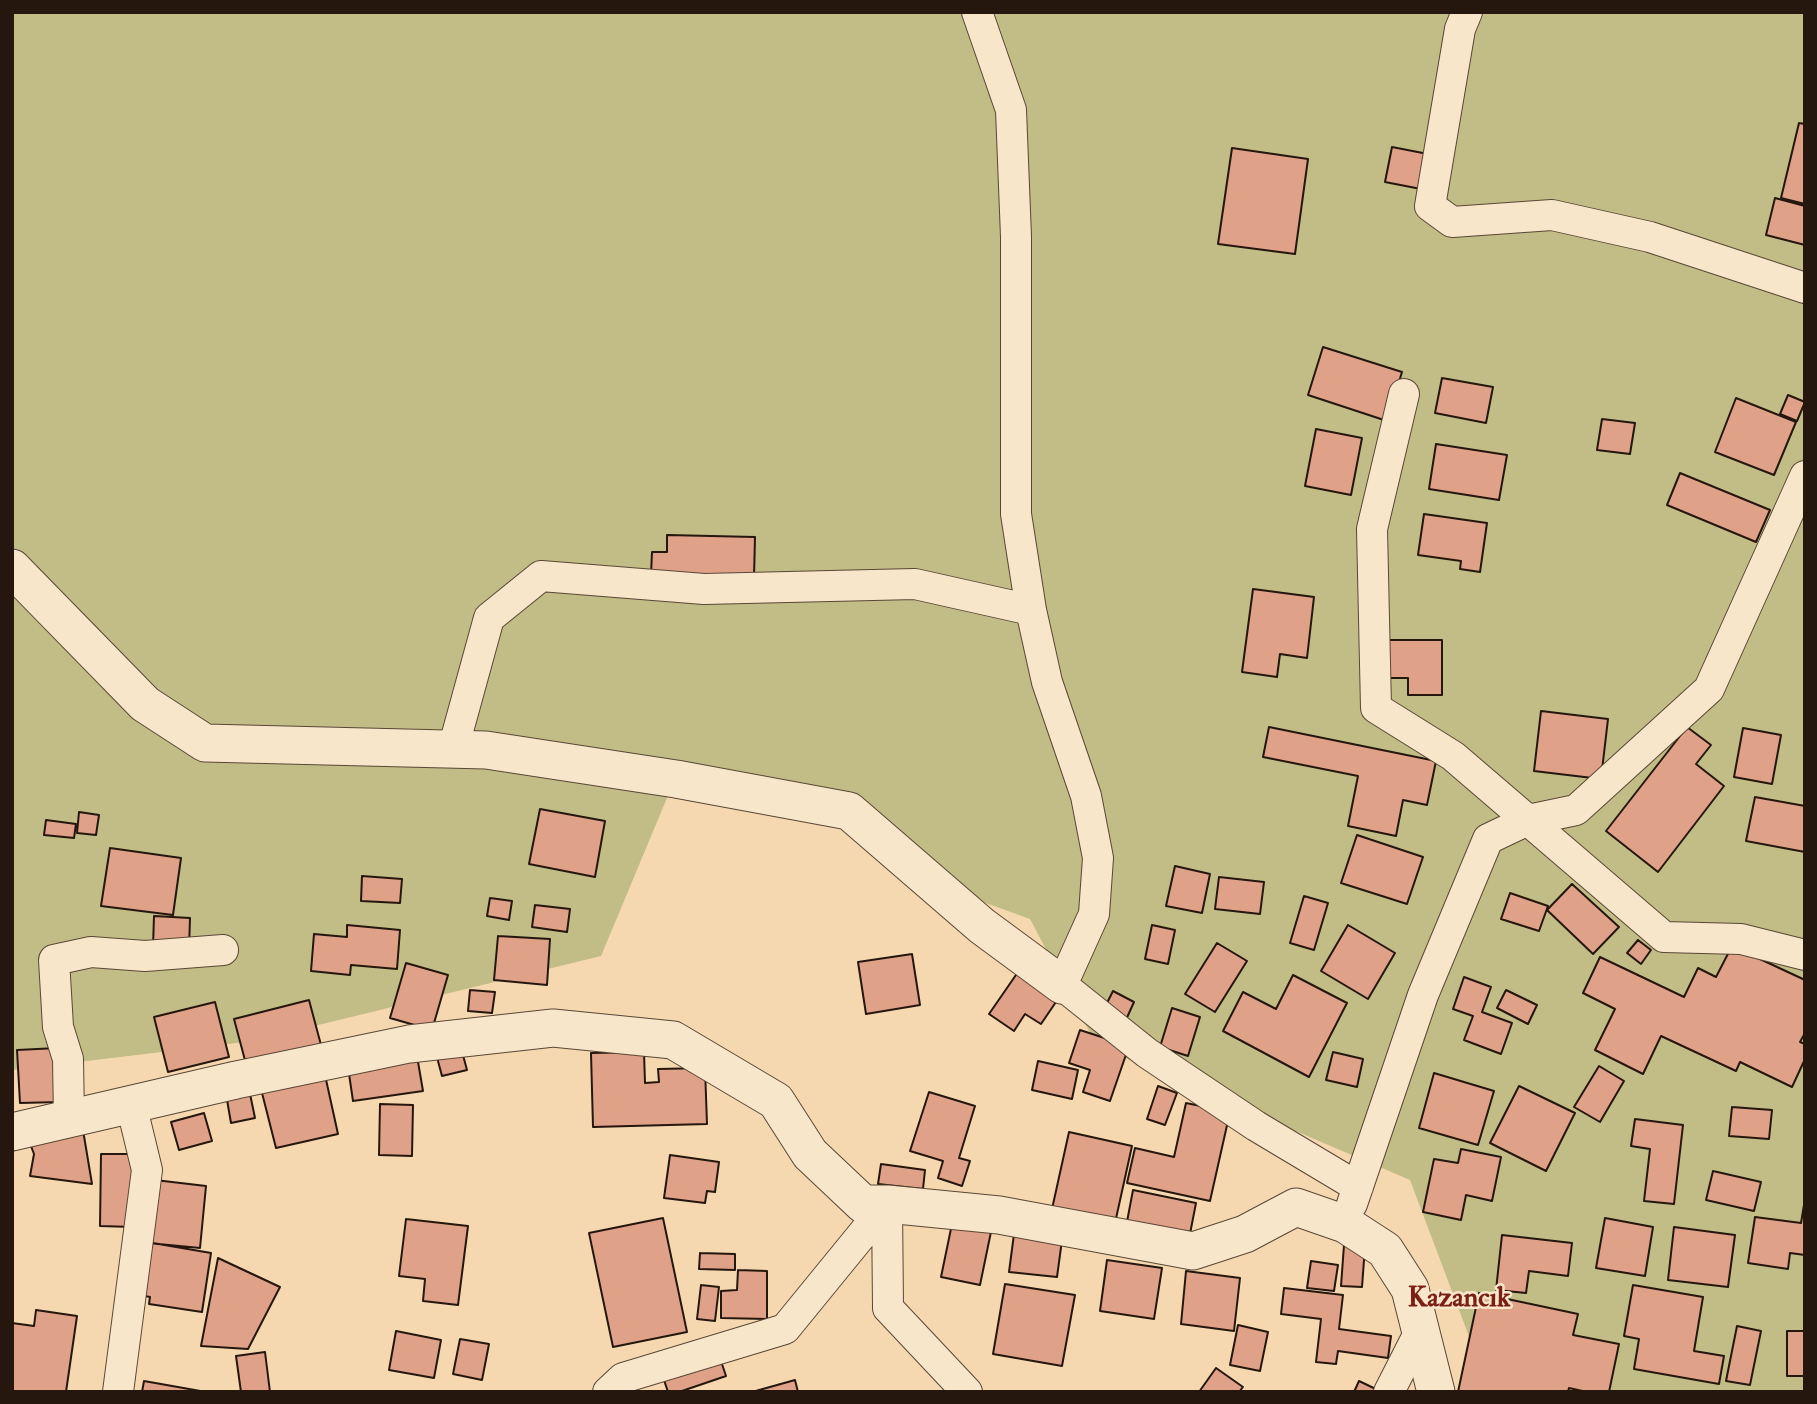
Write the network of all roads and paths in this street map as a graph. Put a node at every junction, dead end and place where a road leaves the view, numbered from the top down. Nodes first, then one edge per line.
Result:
1 (977, 12) edge
2 (1467, 12) edge
3 (1805, 288) edge
4 (1404, 394) dead end
5 (1802, 491) edge
6 (12, 568) edge
7 (1031, 610) junction
8 (453, 749) junction
9 (1528, 820) junction
10 (223, 950) dead end
11 (1805, 955) edge
12 (1062, 985) junction
13 (131, 1104) junction
14 (69, 1118) junction
15 (12, 1132) edge
16 (1358, 1187) junction
17 (887, 1204) junction
18 (1345, 1224) junction
19 (1419, 1333) junction
20 (118, 1392) edge
21 (608, 1392) edge
22 (967, 1392) edge
23 (1389, 1392) edge
24 (1436, 1392) edge

1 - 7 street
2 - 3 street
4 - 9 street
5 - 9 street
6 - 8 street
7 - 8 street
7 - 12 street
8 - 12 street
9 - 11 street
9 - 16 street
10 - 14 street
12 - 16 street
13 - 14 street
13 - 17 street
13 - 20 street
14 - 15 street
16 - 18 street
17 - 18 street
17 - 21 street
17 - 22 street
18 - 19 street
19 - 23 street
19 - 24 street

